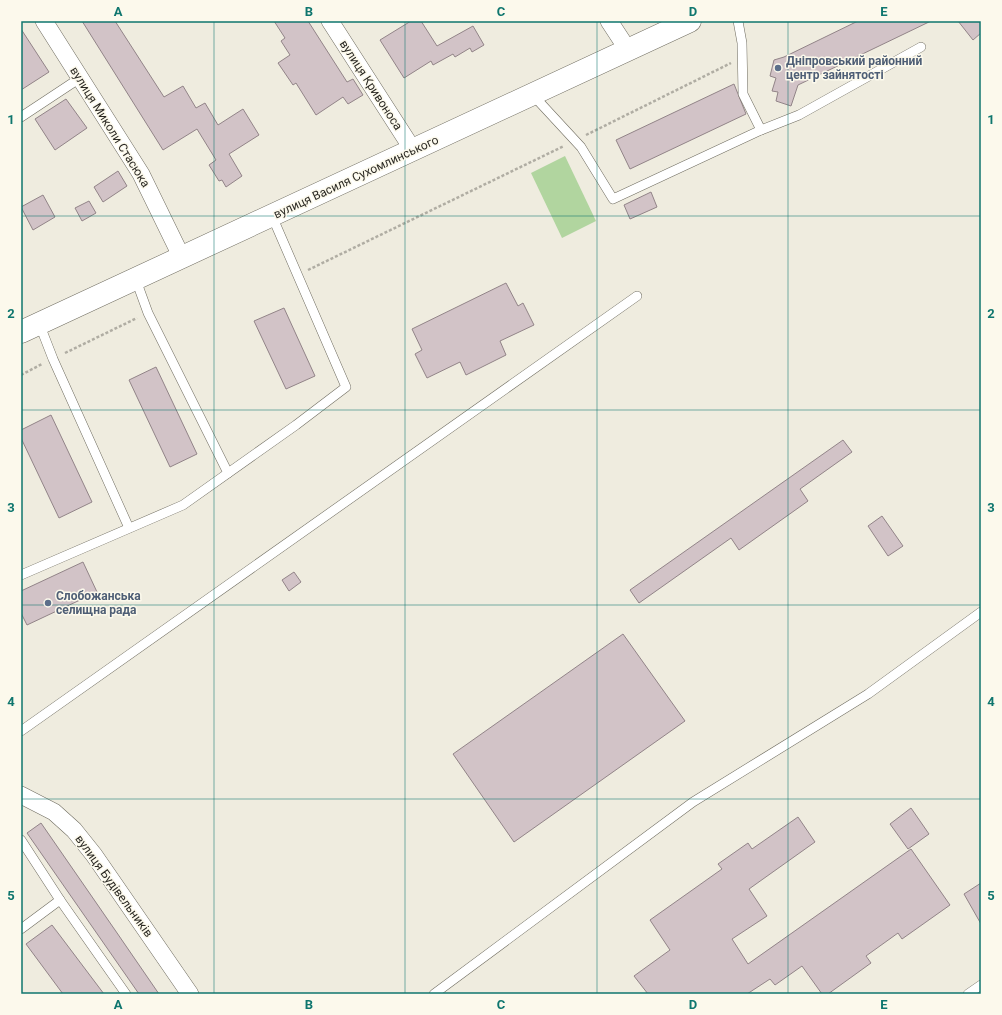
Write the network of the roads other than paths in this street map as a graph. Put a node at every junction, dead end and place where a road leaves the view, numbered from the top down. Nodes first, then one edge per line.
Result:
1 (44, 21) edge
2 (330, 21) edge
3 (608, 21) edge
4 (690, 21) edge
5 (738, 21) edge
6 (921, 47) dead end
7 (628, 50) junction
8 (80, 78) junction
9 (532, 94) junction
10 (21, 117) edge
11 (761, 130) junction
12 (413, 150) junction
13 (272, 216) junction
14 (182, 258) junction
15 (136, 280) junction
16 (637, 296) dead end
17 (30, 328) edge
18 (228, 474) junction
19 (129, 528) junction
20 (22, 571) edge
21 (981, 612) edge
22 (21, 731) edge
23 (21, 795) edge
24 (21, 840) edge
25 (60, 900) junction
26 (21, 929) edge
27 (981, 985) edge
28 (126, 994) edge
29 (190, 994) edge
30 (434, 994) edge
31 (968, 994) edge

1 - 8 street, вулиця Миколи Стасюка
2 - 12 street, вулиця Кривоноса
3 - 7 street
4 - 7 main road, вулиця Василя Сухомлинського
5 - 11 lane
6 - 11 lane
7 - 9 main road, вулиця Василя Сухомлинського
8 - 10 lane
8 - 14 street, вулиця Миколи Стасюка
9 - 11 lane
9 - 12 main road, вулиця Василя Сухомлинського
12 - 13 main road, вулиця Василя Сухомлинського
13 - 14 main road, вулиця Василя Сухомлинського
13 - 18 lane
14 - 15 main road, вулиця Василя Сухомлинського
15 - 17 main road, вулиця Василя Сухомлинського
15 - 18 lane
16 - 22 lane
17 - 19 lane
18 - 19 lane
19 - 20 lane
21 - 30 lane
23 - 29 street, вулиця Будівельників
24 - 25 lane
25 - 26 lane
25 - 28 lane
27 - 31 lane

